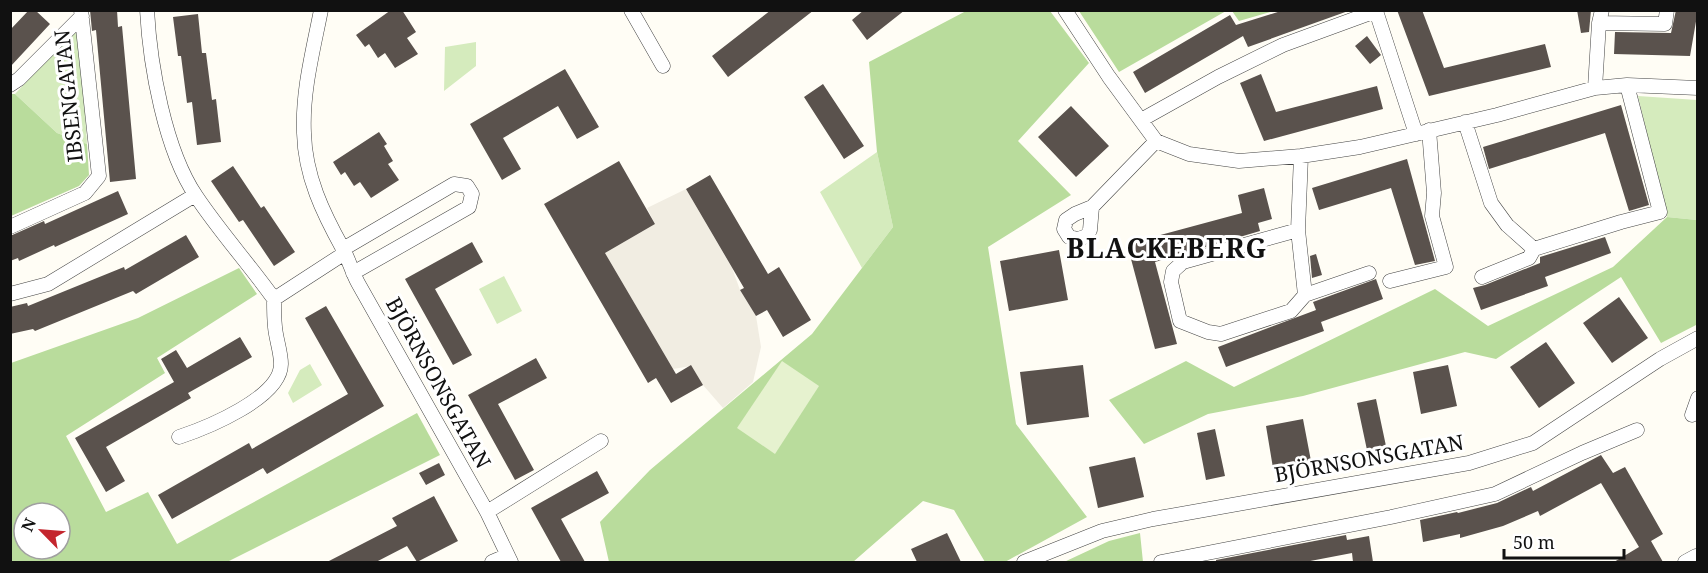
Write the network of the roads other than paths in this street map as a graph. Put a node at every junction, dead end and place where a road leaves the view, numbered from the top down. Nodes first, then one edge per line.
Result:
1 (147, 10) edge
2 (321, 10) edge
3 (631, 10) edge
4 (1065, 10) edge
5 (1667, 10) edge
6 (1376, 11) edge
7 (82, 13) edge
8 (1600, 17) edge
9 (663, 66) dead end
10 (10, 84) edge
11 (1627, 85) junction
12 (1595, 88) junction
13 (1698, 88) edge
14 (1141, 120) junction
15 (1465, 122) junction
16 (1423, 132) junction
17 (1156, 141) junction
18 (1300, 156) junction
19 (195, 195) junction
20 (1092, 207) dead end
21 (10, 227) edge
22 (1298, 230) junction
23 (1534, 249) junction
24 (344, 251) junction
25 (353, 273) junction
26 (1369, 273) dead end
27 (1482, 277) dead end
28 (1390, 280) dead end
29 (10, 294) edge
30 (1305, 295) junction
31 (274, 299) junction
32 (1698, 338) edge
33 (1698, 398) edge
34 (1692, 415) dead end
35 (1638, 430) dead end
36 (179, 437) dead end
37 (601, 441) dead end
38 (487, 512) junction
39 (509, 559) edge
40 (492, 562) edge
41 (1024, 562) edge
42 (1161, 562) edge

1 - 19 street
2 - 24 street, BJÖRNSONSGATAN
3 - 9 street
4 - 14 street
5 - 8 street
6 - 14 street
6 - 16 street
7 - 10 street, IBSENGATAN
7 - 21 street, IBSENGATAN
8 - 12 street
11 - 12 street
11 - 13 street
11 - 23 street
12 - 15 street
14 - 17 street
15 - 16 street
15 - 23 street
16 - 18 street
16 - 28 street
17 - 18 street
17 - 20 street
18 - 22 street
19 - 29 street
19 - 31 street
22 - 30 street
22 - 30 street
23 - 27 street
24 - 25 street, BJÖRNSONSGATAN
24 - 25 street
24 - 31 street
25 - 38 street, BJÖRNSONSGATAN
26 - 30 street
31 - 36 street
32 - 41 street, BJÖRNSONSGATAN
33 - 34 street
35 - 42 street
37 - 38 street
38 - 39 street, BJÖRNSONSGATAN
39 - 40 street

